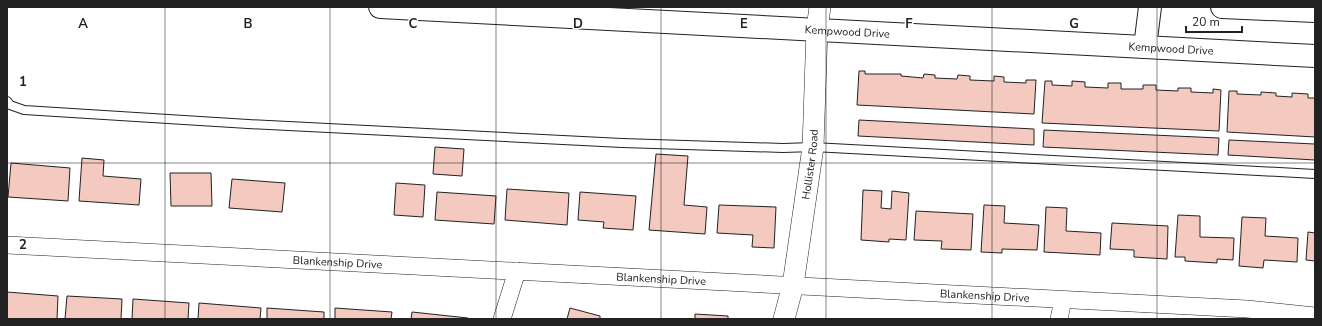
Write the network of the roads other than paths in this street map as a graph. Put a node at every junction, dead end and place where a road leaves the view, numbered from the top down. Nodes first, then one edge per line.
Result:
1 (380, 7) edge
2 (820, 7) edge
3 (1150, 7) edge
4 (1222, 7) edge
5 (494, 10) edge
6 (1315, 12) edge
7 (817, 29) junction
8 (1146, 47) junction
9 (1315, 56) edge
10 (7, 101) edge
11 (813, 147) junction
12 (1315, 174) edge
13 (7, 245) edge
14 (517, 270) junction
15 (793, 285) junction
16 (1063, 300) junction
17 (1312, 317) edge
18 (502, 319) edge
19 (784, 319) edge
20 (1060, 319) edge

1 - 5 main road, Kempwood Drive
2 - 7 street, Hollister Road
3 - 8 main road
4 - 6 main road
5 - 7 main road, Kempwood Drive
7 - 8 main road, Kempwood Drive
7 - 11 street, Hollister Road
8 - 9 main road, Kempwood Drive
10 - 11 lane
11 - 12 lane
11 - 15 street, Hollister Road
13 - 14 street, Blankenship Drive
14 - 15 street, Blankenship Drive
14 - 18 street
15 - 16 street, Blankenship Drive
15 - 19 street, Hollister Road
16 - 17 street, Blankenship Drive
16 - 20 street

